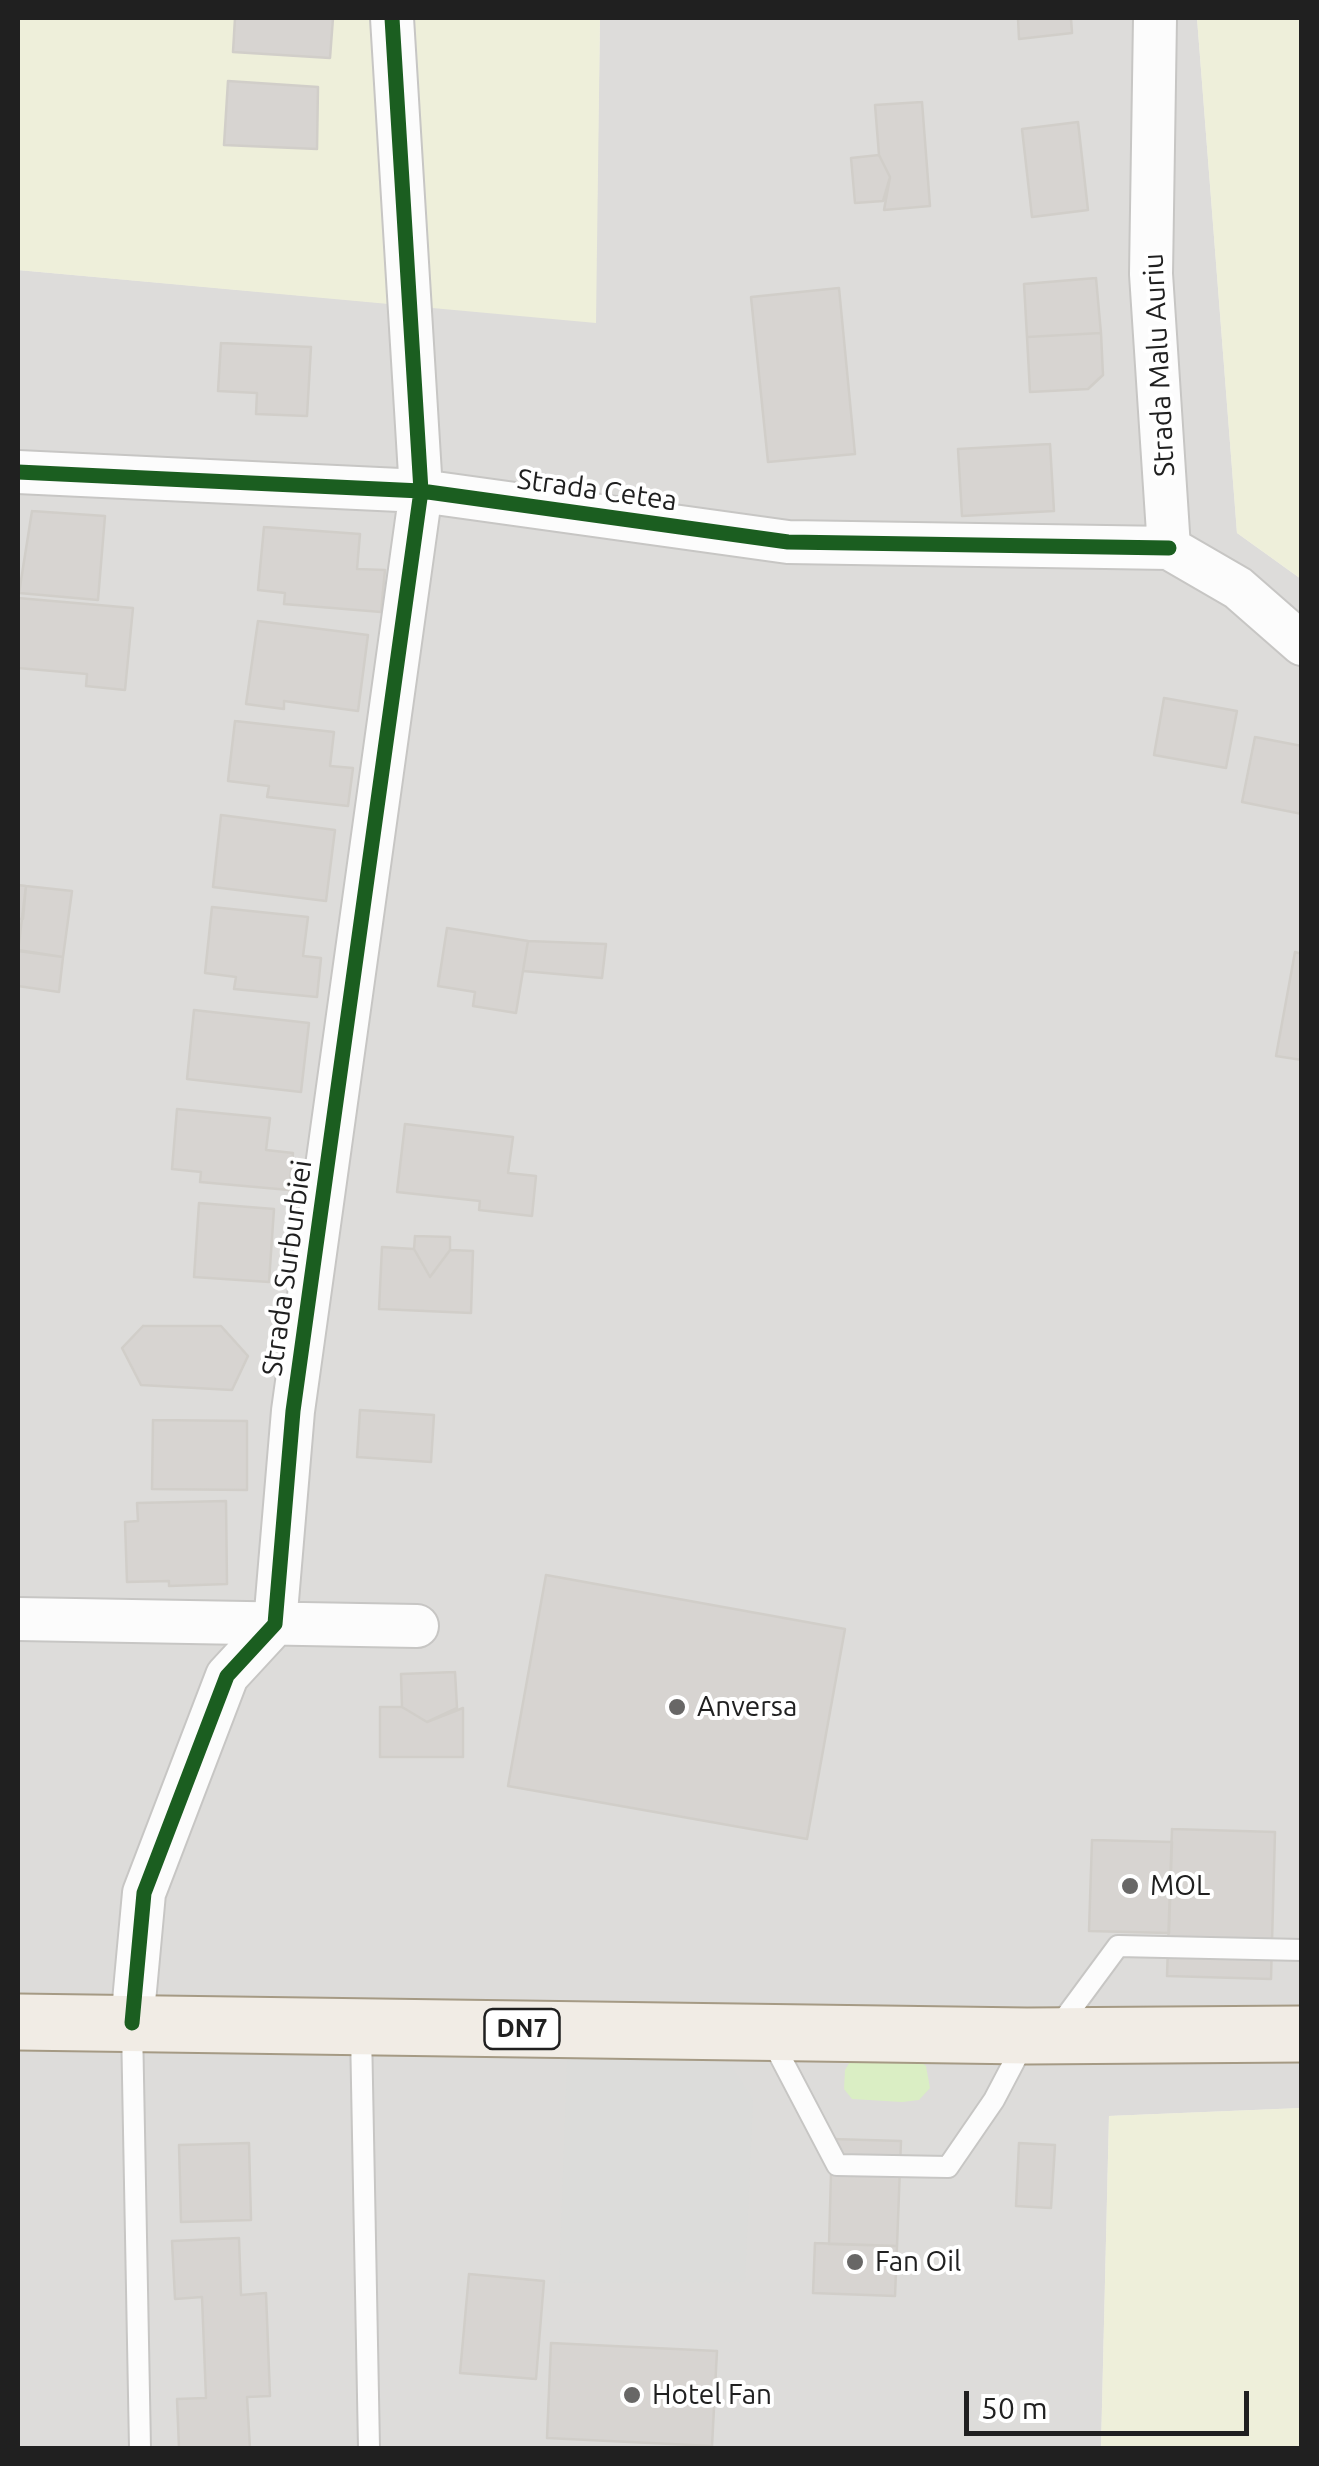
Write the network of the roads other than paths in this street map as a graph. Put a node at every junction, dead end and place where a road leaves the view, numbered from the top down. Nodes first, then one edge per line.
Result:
1 (392, 18) edge
2 (1155, 18) edge
3 (18, 472) edge
4 (421, 491) junction
5 (1169, 548) junction
6 (1302, 644) edge
7 (18, 1620) edge
8 (275, 1624) junction
9 (417, 1626) dead end
10 (1302, 1950) edge
11 (18, 2022) edge
12 (132, 2023) junction
13 (361, 2026) junction
14 (768, 2033) junction
15 (1302, 2034) edge
16 (1040, 2036) junction
17 (140, 2448) edge
18 (369, 2448) edge

1 - 4 street, Strada Surburbiei
2 - 5 street, Strada Malu Auriu
3 - 4 street, Strada Cetea
4 - 5 street, Strada Cetea
4 - 8 street, Strada Surburbiei
5 - 6 street
7 - 8 street
8 - 9 street
8 - 12 street
10 - 16 lane
11 - 12 main road, DN7
12 - 13 main road, DN7
12 - 17 lane
13 - 14 main road, DN7
13 - 18 lane
14 - 16 main road, DN7
14 - 16 lane
15 - 16 main road, DN7

